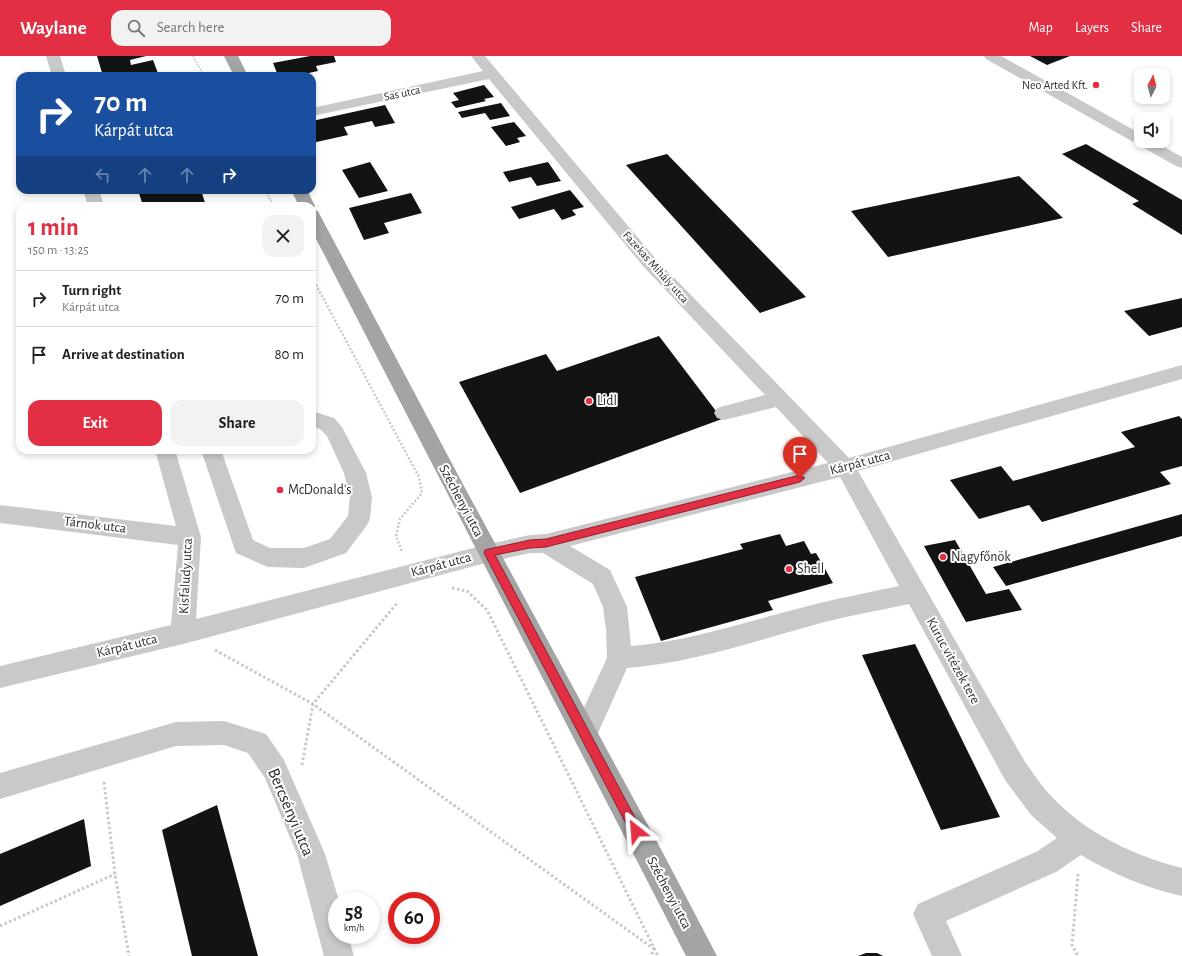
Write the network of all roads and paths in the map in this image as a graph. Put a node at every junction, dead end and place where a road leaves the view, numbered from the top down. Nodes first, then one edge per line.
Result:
1 (53, 56) edge
2 (193, 56) edge
3 (231, 56) edge
4 (478, 56) edge
5 (991, 56) edge
6 (58, 72) edge
7 (202, 72) edge
8 (239, 72) edge
9 (491, 74) junction
10 (316, 111) edge
11 (1134, 136) edge
12 (1182, 146) edge
13 (1155, 148) edge
14 (1166, 154) junction
15 (1182, 164) edge
16 (316, 223) edge
17 (316, 284) edge
18 (1182, 372) edge
19 (780, 399) junction
20 (724, 413) dead end
21 (316, 420) edge
22 (166, 454) edge
23 (212, 454) edge
24 (845, 467) junction
25 (0, 514) edge
26 (190, 537) junction
27 (546, 543) junction
28 (489, 553) junction
29 (413, 576) junction
30 (449, 587) dead end
31 (915, 593) junction
32 (183, 633) junction
33 (619, 658) junction
34 (0, 677) edge
35 (313, 704) junction
36 (585, 733) junction
37 (100, 756) junction
38 (301, 773) dead end
39 (0, 786) edge
40 (1081, 839) junction
41 (115, 874) junction
42 (1182, 882) edge
43 (0, 926) edge
44 (654, 949) junction
45 (129, 956) edge
46 (339, 956) edge
47 (651, 956) edge
48 (658, 956) edge
49 (702, 956) edge
50 (947, 956) edge
51 (1078, 956) edge

1 - 6 street
2 - 7 path
3 - 8 main road
4 - 9 street, Fazekas Mihály utca
5 - 11 street
9 - 10 street, Sas utca
9 - 19 street, Fazekas Mihály utca
12 - 14 street
13 - 14 street
14 - 15 street
16 - 28 main road, Széchenyi utca
17 - 29 path
18 - 24 street, Kárpát utca
19 - 20 street
19 - 24 street, Fazekas Mihály utca
21 - 23 street
22 - 26 street, Kisfaludy utca
24 - 27 street, Kárpát utca
24 - 31 street, Kuruc vitézek tere
25 - 26 street, Tárnok utca
26 - 32 street, Kisfaludy utca
27 - 28 street, Kárpát utca
27 - 33 street
28 - 29 street, Kárpát utca
28 - 36 main road, Széchenyi utca
29 - 32 street, Kárpát utca
29 - 35 path
30 - 44 path
31 - 33 street
31 - 40 street, Kuruc vitézek tere
32 - 34 street, Kárpát utca
32 - 35 path
33 - 36 street
35 - 38 path
35 - 44 path
36 - 49 main road, Széchenyi utca
37 - 39 street, Bercsényi utca
37 - 41 path
37 - 46 street, Bercsényi utca
40 - 42 street, Kuruc vitézek tere
40 - 50 street
40 - 51 path
41 - 43 path
41 - 45 path
44 - 47 path
44 - 48 path

